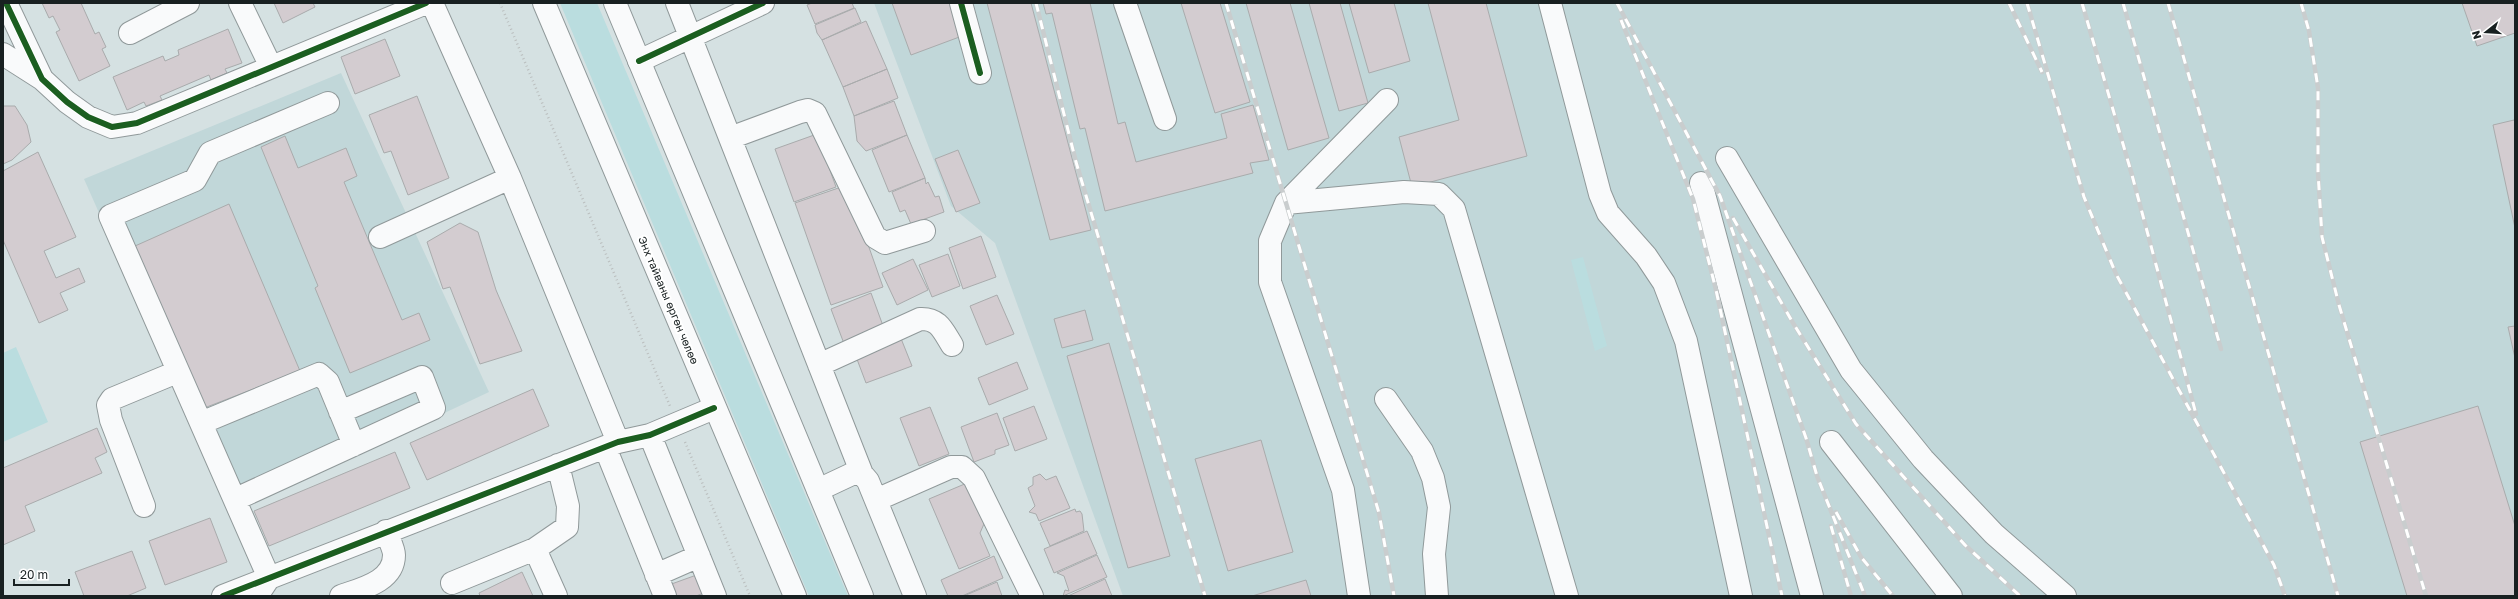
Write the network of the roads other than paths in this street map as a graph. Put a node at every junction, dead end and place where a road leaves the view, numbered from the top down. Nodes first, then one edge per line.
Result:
1 (6, 3) edge
2 (188, 3) edge
3 (240, 3) edge
4 (426, 3) edge
5 (432, 3) edge
6 (544, 3) edge
7 (615, 3) edge
8 (677, 3) edge
9 (763, 3) edge
10 (961, 3) edge
11 (1125, 3) edge
12 (1550, 3) edge
13 (130, 33) dead end
14 (690, 36) junction
15 (3, 54) edge
16 (640, 61) junction
17 (271, 67) junction
18 (980, 73) dead end
19 (42, 79) junction
20 (1388, 100) dead end
21 (328, 103) dead end
22 (1165, 119) dead end
23 (730, 138) junction
24 (1727, 158) dead end
25 (510, 178) junction
26 (1701, 183) dead end
27 (1286, 203) junction
28 (924, 231) dead end
29 (380, 236) dead end
30 (952, 345) dead end
31 (819, 365) junction
32 (177, 372) junction
33 (1386, 399) dead end
34 (714, 408) junction
35 (340, 412) junction
36 (201, 423) junction
37 (650, 435) junction
38 (1831, 442) dead end
39 (354, 445) junction
40 (612, 445) junction
41 (558, 465) junction
42 (862, 474) junction
43 (818, 490) junction
44 (236, 499) junction
45 (876, 500) junction
46 (144, 506) dead end
47 (386, 531) junction
48 (535, 549) junction
49 (699, 556) junction
50 (656, 575) junction
51 (269, 578) junction
52 (452, 583) dead end
53 (223, 596) edge
54 (257, 596) edge
55 (340, 596) edge
56 (556, 596) edge
57 (665, 596) edge
58 (715, 596) edge
59 (795, 596) edge
60 (862, 596) edge
61 (915, 596) edge
62 (1032, 596) edge
63 (1359, 596) edge
64 (1437, 596) edge
65 (1567, 596) edge
66 (1741, 596) edge
67 (1812, 596) edge
68 (1951, 596) edge
69 (2065, 596) edge

1 - 19 main road
2 - 13 main road
3 - 17 main road
4 - 17 main road
5 - 25 main road
6 - 34 main road, Энх тайваны өргөн чөлөө
7 - 16 main road
8 - 14 main road
9 - 14 main road
10 - 18 main road
11 - 22 main road
12 - 66 main road
14 - 16 main road
14 - 23 main road
15 - 19 main road
16 - 43 main road
17 - 19 main road
20 - 27 main road
21 - 32 main road
23 - 28 main road
23 - 31 main road
24 - 69 main road
25 - 29 main road
25 - 40 main road
26 - 67 main road
27 - 63 main road
27 - 65 main road
30 - 31 main road
31 - 42 main road
32 - 36 main road
32 - 46 main road
33 - 64 main road
34 - 37 main road
34 - 59 main road, Энх тайваны өргөн чөлөө
35 - 36 main road
35 - 39 main road
35 - 39 main road
36 - 44 main road
37 - 40 main road
37 - 49 main road
38 - 68 main road
39 - 44 main road
40 - 41 main road
40 - 50 main road
41 - 47 main road
41 - 48 main road
42 - 43 main road
42 - 45 main road
43 - 60 main road
44 - 51 main road
45 - 61 main road
45 - 62 main road
47 - 51 main road
47 - 55 main road
48 - 52 main road
48 - 56 main road
49 - 50 main road
49 - 58 main road
50 - 57 main road
51 - 53 main road
51 - 54 main road

